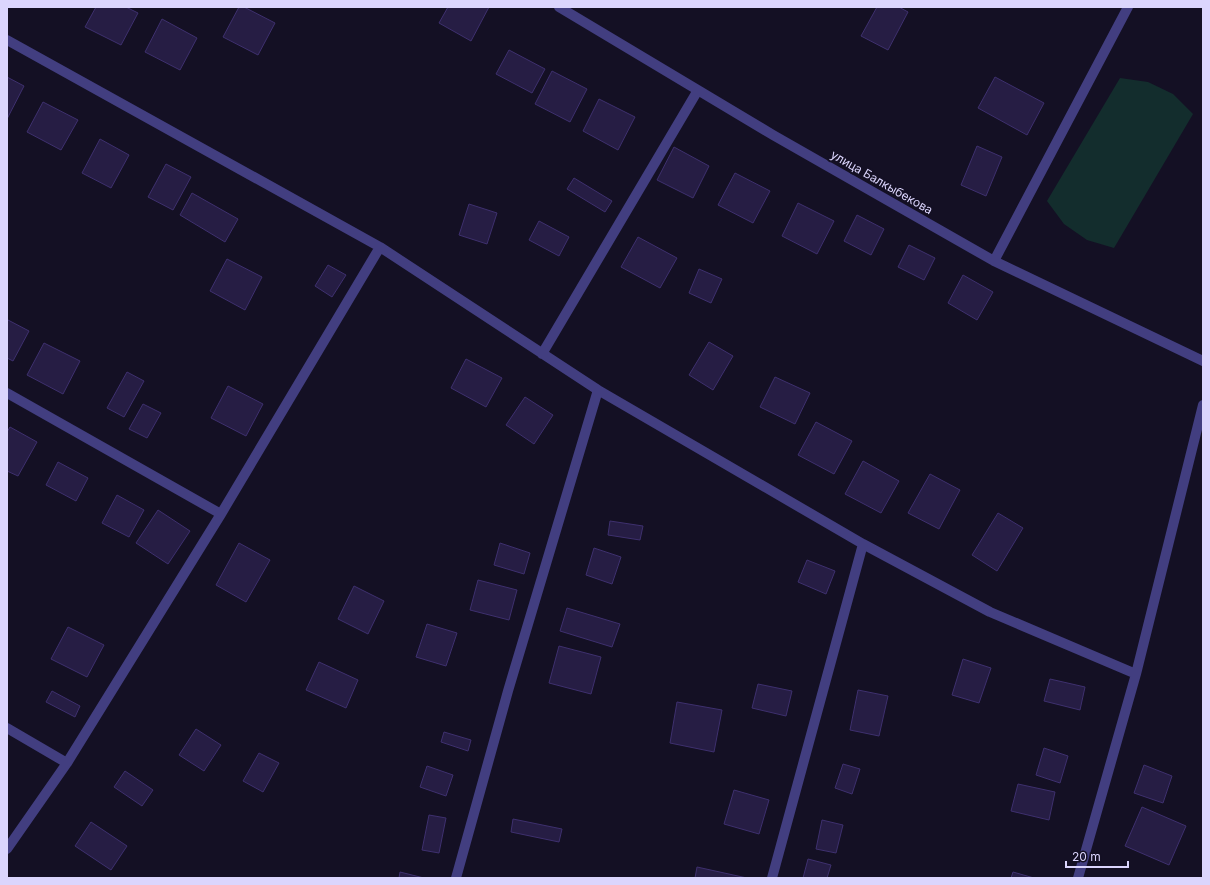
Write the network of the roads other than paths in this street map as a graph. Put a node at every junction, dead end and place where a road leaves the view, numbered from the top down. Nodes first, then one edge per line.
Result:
1 (559, 7) edge
2 (1128, 7) edge
3 (7, 40) edge
4 (698, 90) junction
5 (380, 247) junction
6 (994, 260) junction
7 (542, 354) junction
8 (1203, 361) edge
9 (598, 390) junction
10 (7, 393) edge
11 (1203, 405) edge
12 (221, 514) junction
13 (863, 544) junction
14 (1136, 674) junction
15 (7, 728) edge
16 (67, 764) junction
17 (7, 849) edge
18 (456, 878) edge
19 (772, 878) edge
20 (1078, 878) edge

1 - 4 street, улица Балкыбекова
2 - 6 street
3 - 5 street
4 - 6 street, улица Балкыбекова
4 - 7 street
5 - 7 street
5 - 12 street
6 - 8 street, улица Балкыбекова
7 - 9 street
9 - 13 street
9 - 18 street
10 - 12 street
11 - 14 street
12 - 16 street
13 - 14 street
13 - 19 street
14 - 20 street
15 - 16 street
16 - 17 street

